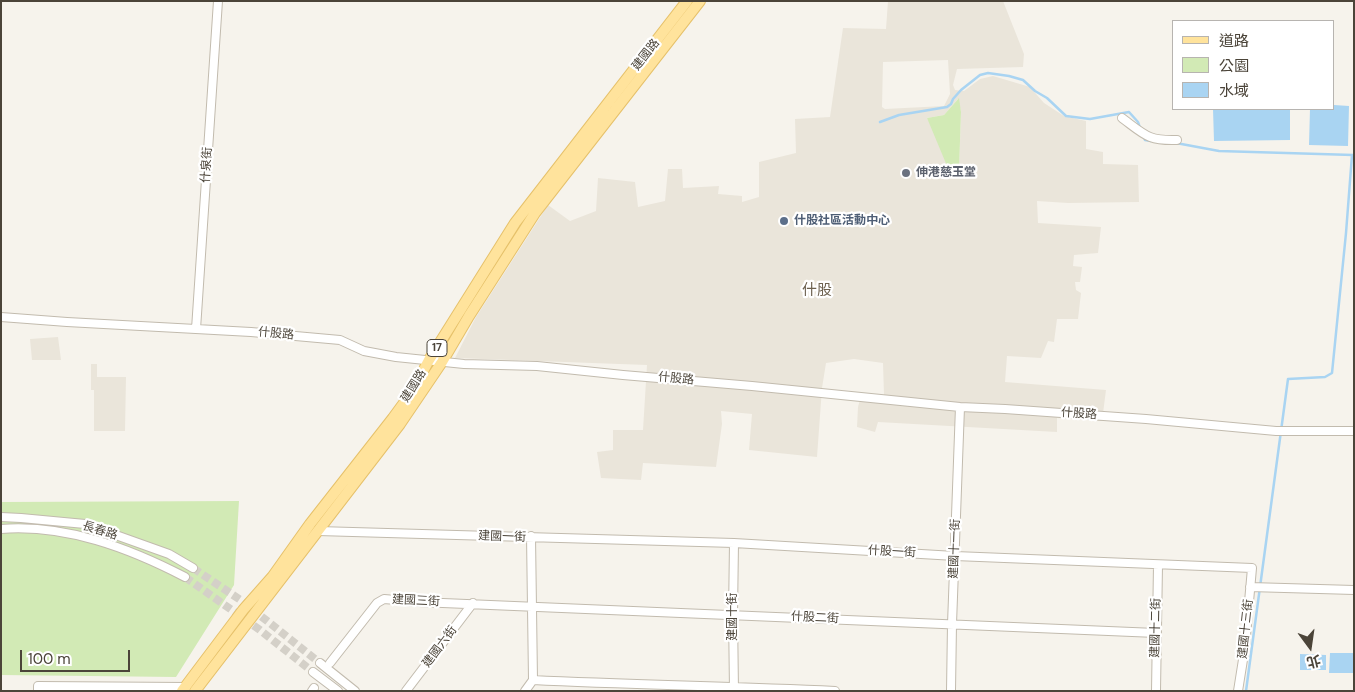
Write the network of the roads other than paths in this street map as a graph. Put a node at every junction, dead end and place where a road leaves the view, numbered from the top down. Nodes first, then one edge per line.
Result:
1 (218, 1) edge
2 (688, 1) edge
3 (700, 1) edge
4 (651, 56) junction
5 (1122, 118) dead end
6 (1177, 140) dead end
7 (1, 317) edge
8 (196, 329) junction
9 (429, 360) junction
10 (442, 362) junction
11 (960, 407) junction
12 (1354, 431) edge
13 (1, 517) edge
14 (1, 529) edge
15 (318, 531) junction
16 (531, 536) junction
17 (734, 543) junction
18 (955, 556) junction
19 (1158, 565) junction
20 (193, 568) tunnel mouth
21 (1252, 568) joint
22 (186, 577) tunnel mouth
23 (1250, 587) junction
24 (1354, 590) edge
25 (473, 603) junction
26 (533, 605) junction
27 (732, 614) junction
28 (952, 624) junction
29 (1156, 632) junction
30 (320, 662) tunnel mouth
31 (330, 663) dead end
32 (313, 672) tunnel mouth
33 (533, 680) junction
34 (188, 689) edge
35 (734, 689) edge
36 (38, 691) edge
37 (338, 691) edge
38 (355, 691) edge
39 (406, 691) edge
40 (526, 691) edge
41 (835, 691) edge
42 (951, 691) edge
43 (1156, 691) edge
44 (1238, 691) edge

1 - 8 street, 什泉街
2 - 4 main road, 建國路 / 17
3 - 4 main road, 建國路 / 17
4 - 9 main road, 建國路 / 17
4 - 10 main road, 建國路 / 17
5 - 6 street
7 - 8 street, 什股路
8 - 9 street, 什股路
9 - 10 street, 什股路
9 - 34 main road, 建國路 / 17
10 - 11 street, 什股路
10 - 15 main road, 建國路 / 17
11 - 12 street, 什股路
11 - 18 street, 建國十一街
13 - 20 street, 長春路
14 - 22 street, 長春路
15 - 16 street, 建國一街
15 - 34 main road, 建國路 / 17
16 - 17 street, 什股一街
16 - 26 street, 建國一街
17 - 18 street, 什股一街
17 - 27 street, 建國十街
18 - 19 street, 什股一街
18 - 28 street, 建國十一街
19 - 21 street, 什股一街
19 - 29 street, 建國十二街
21 - 23 street, 建國十三街
23 - 24 street
23 - 44 street, 建國十三街
25 - 26 street, 什股二街
25 - 31 street, 建國三街
25 - 39 street, 建國六街
26 - 27 street, 什股二街
26 - 33 street, 建國一街
27 - 28 street, 什股二街
27 - 35 street, 建國十街
28 - 29 street, 什股二街
28 - 42 street, 建國十一街
29 - 43 street, 建國十二街
30 - 38 street
32 - 37 street
33 - 35 street
33 - 40 street
34 - 36 street
35 - 41 street

